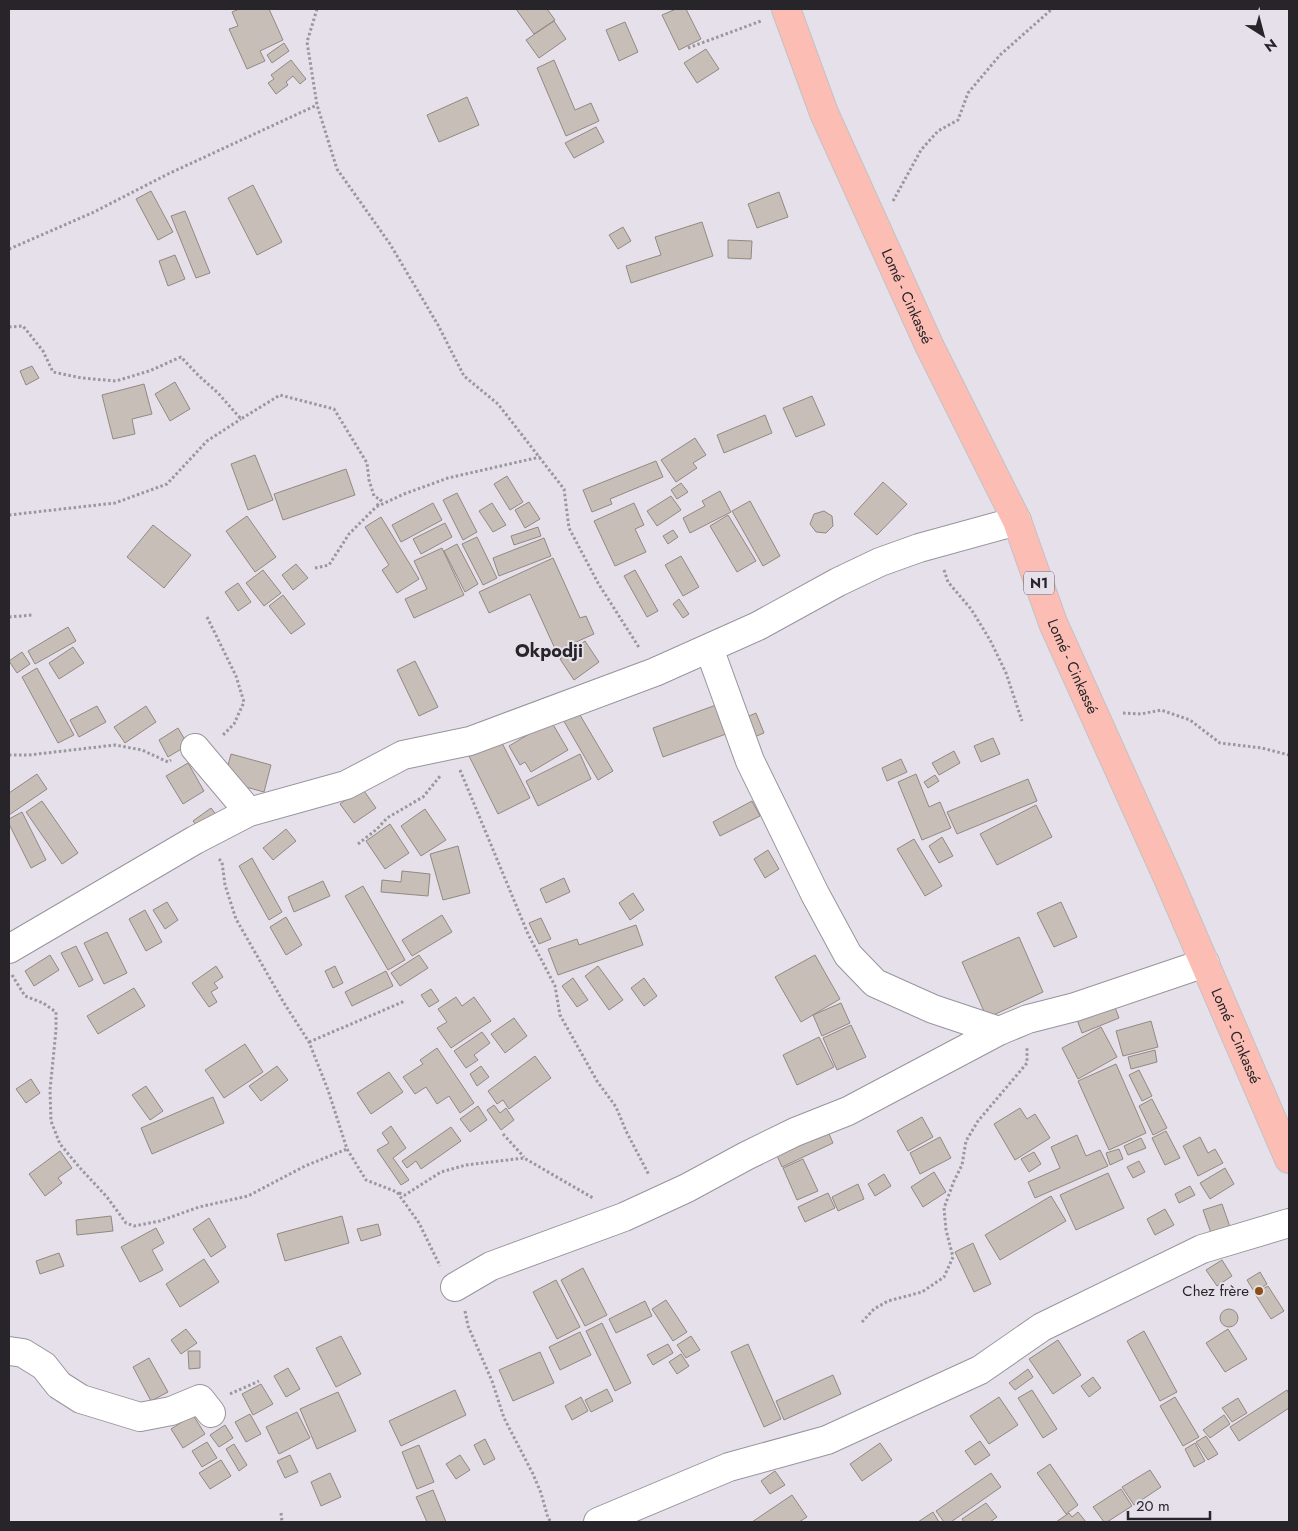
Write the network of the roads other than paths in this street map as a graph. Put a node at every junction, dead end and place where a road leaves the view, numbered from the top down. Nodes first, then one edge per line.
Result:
1 (787, 11) edge
2 (1017, 521) junction
3 (709, 648) junction
4 (195, 748) road end
5 (248, 812) junction
6 (9, 949) edge
7 (1205, 963) junction
8 (999, 1030) junction
9 (1289, 1159) edge
10 (1289, 1223) edge
11 (455, 1286) road end
12 (9, 1351) edge
13 (211, 1412) dead end
14 (598, 1522) edge

1 - 2 highway, Lomé - Cinkassé / N1
2 - 3 street
2 - 7 highway, Lomé - Cinkassé / N1
3 - 5 street
3 - 8 street
4 - 5 street
5 - 6 street
7 - 8 street
7 - 9 highway, Lomé - Cinkassé / N1
8 - 11 street
10 - 14 street
12 - 13 street

